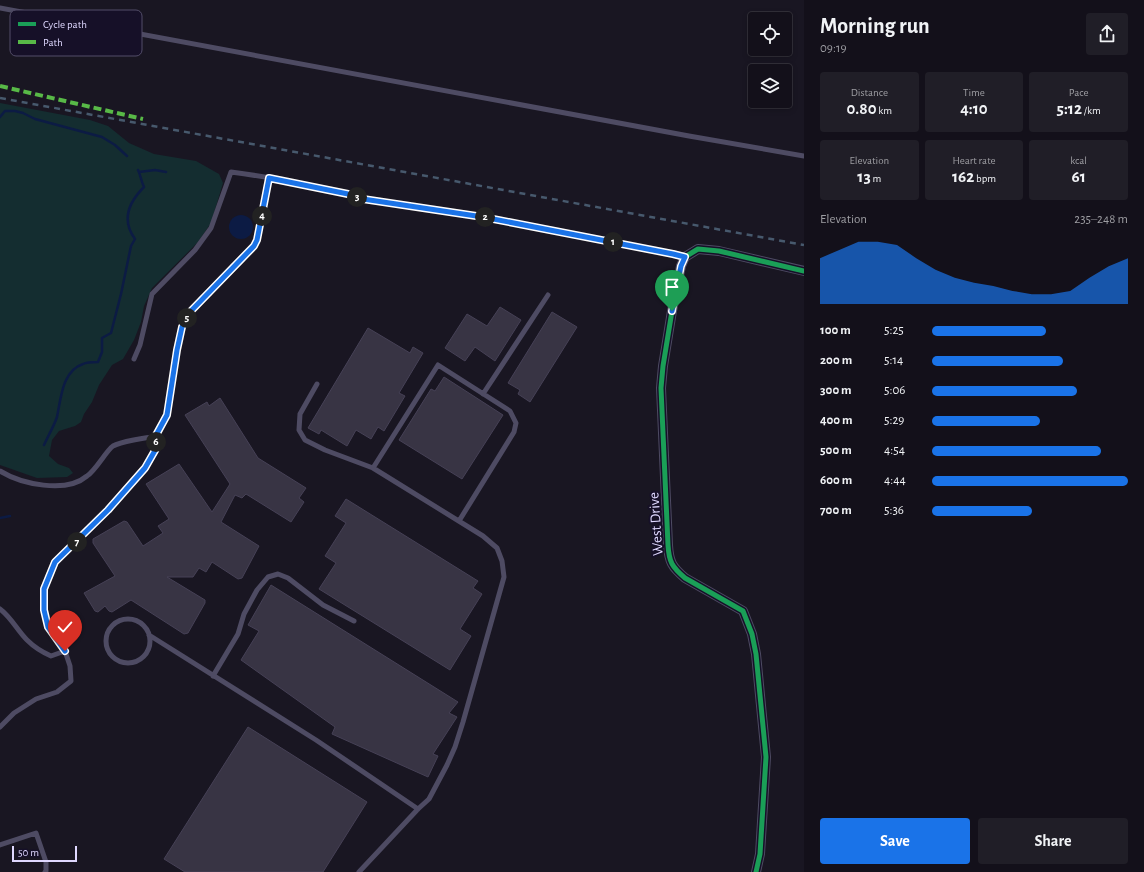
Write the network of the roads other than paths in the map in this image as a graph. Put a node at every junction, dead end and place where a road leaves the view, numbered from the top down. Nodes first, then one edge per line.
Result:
1 (0, 8) edge
2 (11, 10) edge
3 (142, 34) edge
4 (804, 156) edge
5 (269, 178) junction
6 (685, 257) junction
7 (804, 271) edge
8 (548, 295) dead end
9 (134, 359) dead end
10 (316, 384) dead end
11 (483, 394) junction
12 (155, 437) junction
13 (373, 468) junction
14 (0, 471) edge
15 (459, 521) junction
16 (0, 609) edge
17 (354, 621) dead end
18 (149, 636) junction
19 (65, 651) junction
20 (213, 676) junction
21 (0, 727) edge
22 (418, 809) junction
23 (0, 845) edge
24 (45, 872) edge
25 (359, 872) edge
26 (756, 872) edge

1 - 2 lane
3 - 4 lane
5 - 6 lane
5 - 9 lane
5 - 12 lane
6 - 7 street
6 - 26 street, West Drive
8 - 11 lane
10 - 13 lane
11 - 13 lane
11 - 15 lane
12 - 14 lane
12 - 19 lane
13 - 15 lane
15 - 22 lane
16 - 19 lane
17 - 20 lane
18 - 18 lane
18 - 20 lane
19 - 21 lane
20 - 22 lane
22 - 25 lane
23 - 24 lane

